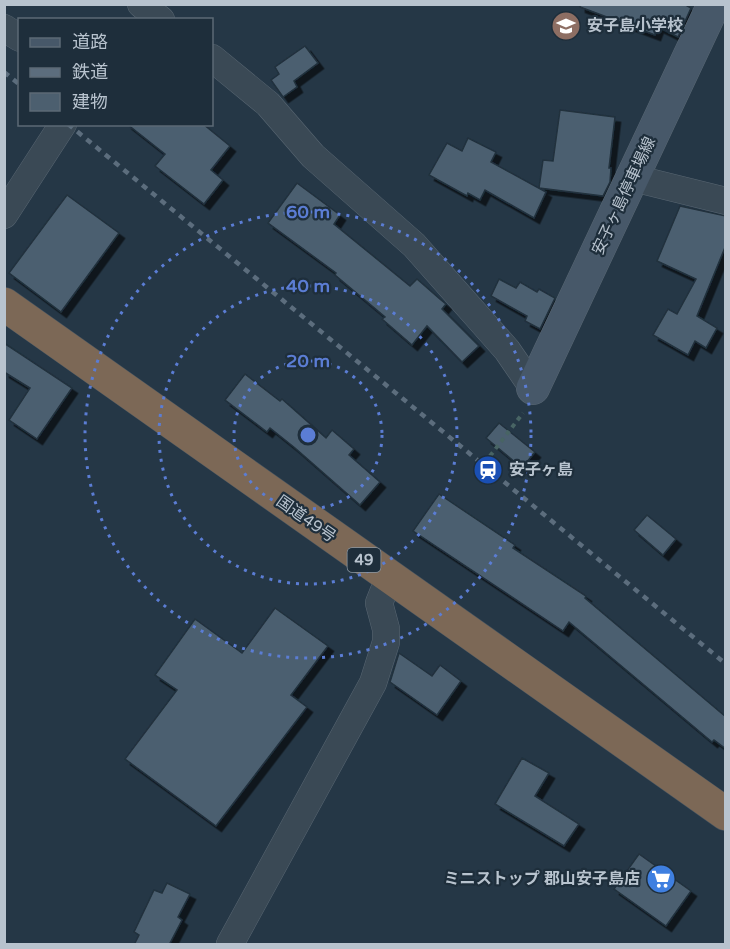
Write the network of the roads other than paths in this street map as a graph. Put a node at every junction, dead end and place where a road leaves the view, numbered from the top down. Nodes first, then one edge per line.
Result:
1 (140, 4) edge
2 (717, 13) edge
3 (130, 18) edge
4 (158, 18) edge
5 (4, 27) edge
6 (18, 37) edge
7 (213, 59) edge
8 (62, 126) edge
9 (633, 178) junction
10 (726, 201) edge
11 (4, 215) edge
12 (4, 304) edge
13 (533, 388) joint
14 (389, 578) junction
15 (726, 814) edge
16 (230, 945) edge

1 - 3 street
1 - 4 street
2 - 9 main road, 安子ヶ島停車場線
5 - 6 street
7 - 13 street
8 - 11 street
9 - 10 street
9 - 13 main road, 安子ヶ島停車場線
12 - 14 highway, 国道49号 / 49
14 - 15 highway, 国道49号 / 49
14 - 16 street

